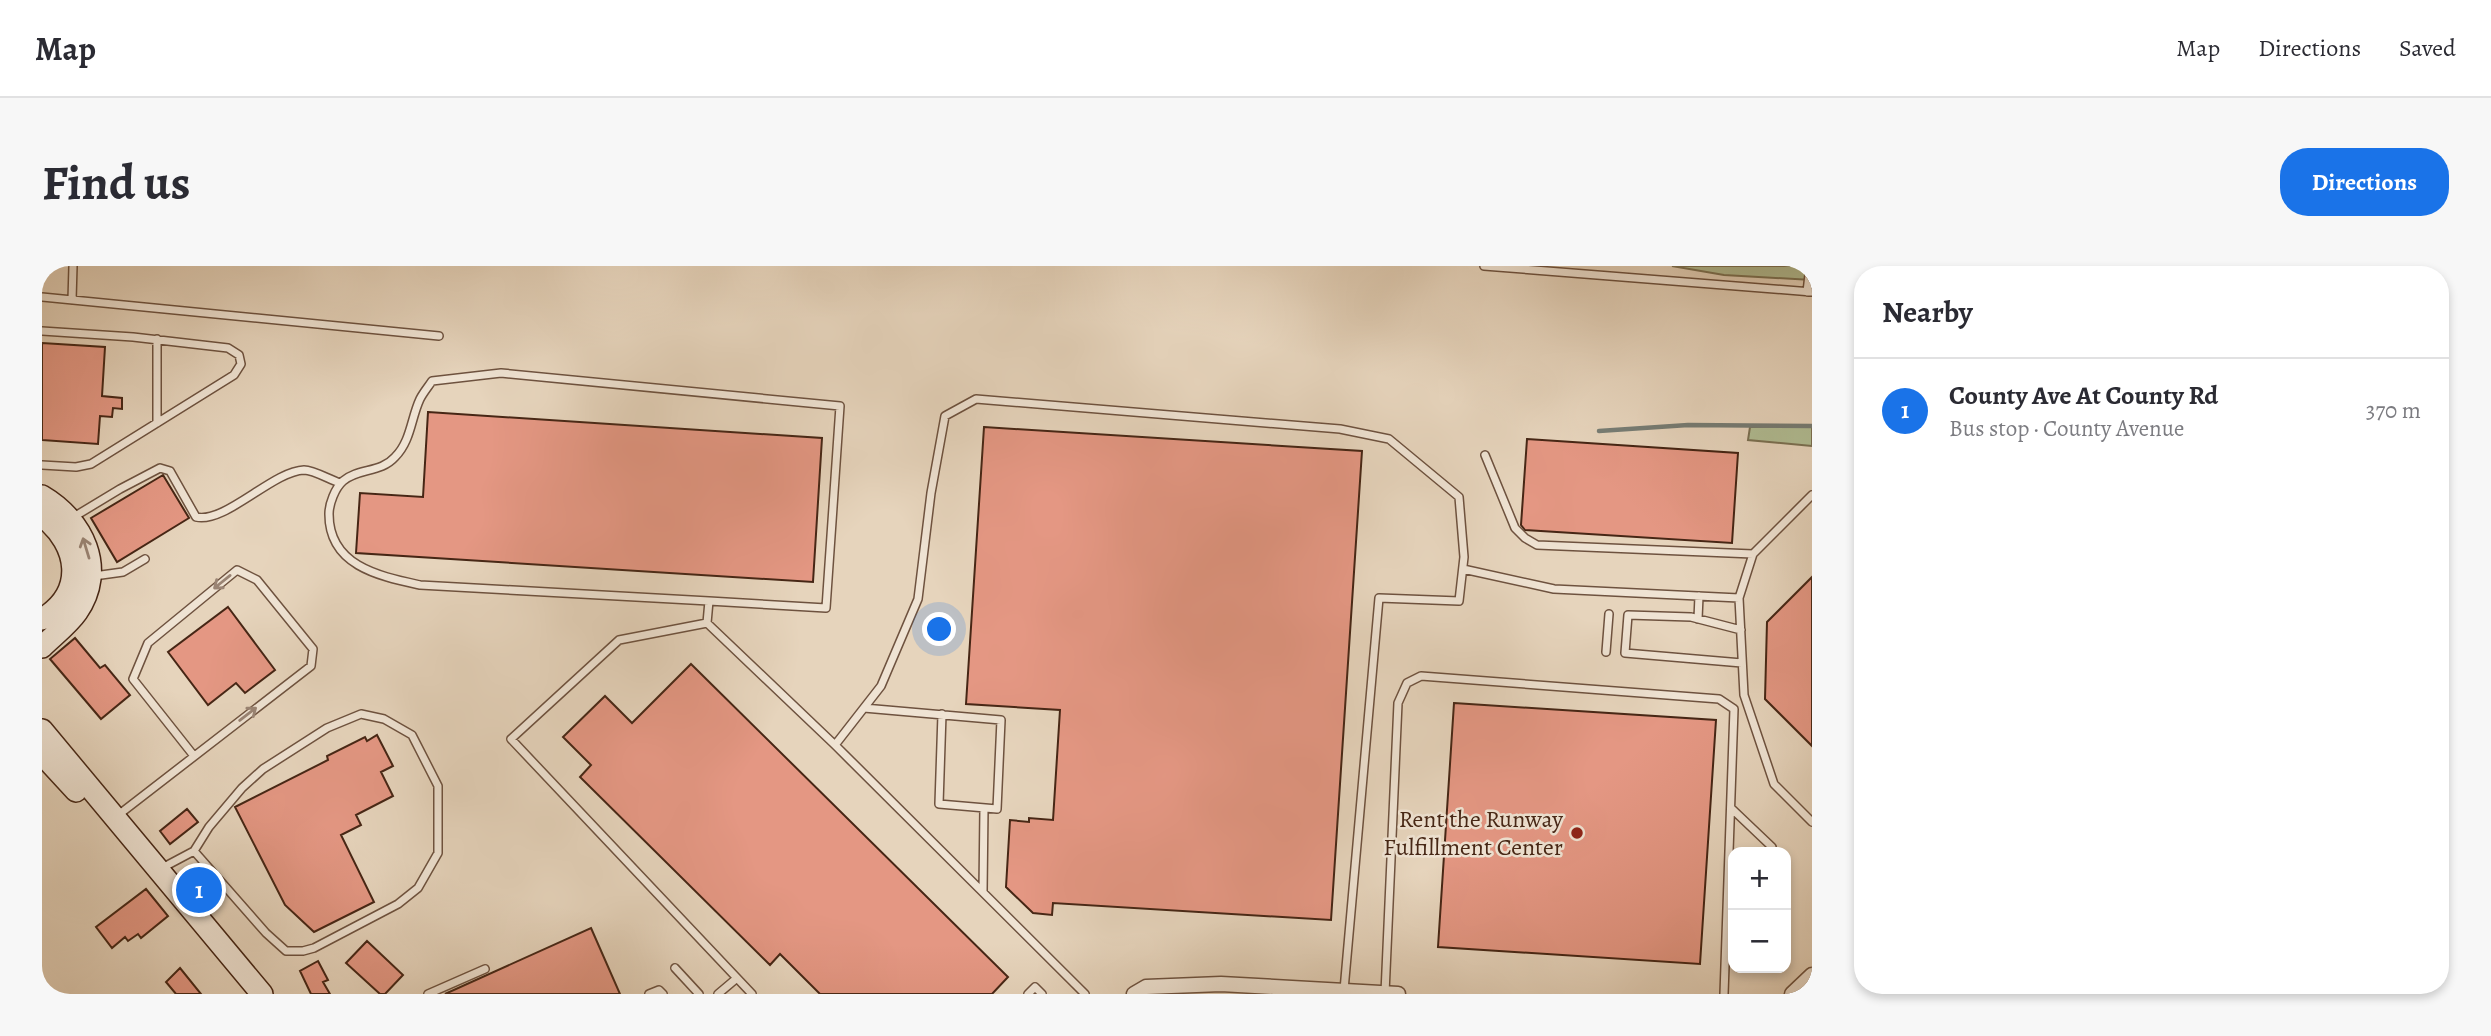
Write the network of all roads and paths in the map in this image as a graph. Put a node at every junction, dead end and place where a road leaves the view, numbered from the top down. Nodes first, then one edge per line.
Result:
1 (73, 266) edge
2 (1483, 266) edge
3 (1810, 266) edge
4 (1810, 292) edge
5 (42, 297) edge
6 (72, 300) junction
7 (42, 331) edge
8 (439, 335) dead end
9 (157, 339) junction
10 (157, 423) junction
11 (1485, 455) dead end
12 (42, 465) edge
13 (340, 483) junction
14 (1812, 495) edge
15 (42, 496) edge
16 (42, 516) edge
17 (71, 519) junction
18 (1753, 554) junction
19 (145, 559) dead end
20 (1463, 569) junction
21 (90, 576) junction
22 (1699, 596) junction
23 (1740, 598) junction
24 (709, 601) junction
25 (1609, 614) dead end
26 (42, 619) edge
27 (1698, 619) junction
28 (707, 623) junction
29 (1741, 630) junction
30 (42, 647) edge
31 (1606, 652) dead end
32 (1742, 663) junction
33 (864, 708) junction
34 (942, 714) junction
35 (42, 715) edge
36 (42, 730) edge
37 (835, 745) junction
38 (42, 754) edge
39 (194, 756) junction
40 (79, 774) junction
41 (984, 808) junction
42 (1731, 808) junction
43 (115, 818) junction
44 (1812, 822) edge
45 (1772, 847) edge
46 (141, 849) junction
47 (194, 851) junction
48 (158, 869) junction
49 (983, 891) junction
50 (1730, 910) edge
51 (675, 968) dead end
52 (485, 969) dead end
53 (1728, 969) edge
54 (1812, 975) edge
55 (737, 978) junction
56 (1344, 991) junction
57 (1143, 992) edge
58 (1385, 993) edge
59 (262, 994) edge
60 (428, 994) edge
61 (649, 994) edge
62 (663, 994) edge
63 (699, 994) edge
64 (718, 994) edge
65 (752, 994) edge
66 (1028, 994) edge
67 (1042, 994) edge
68 (1085, 994) edge
69 (1398, 994) edge
70 (1724, 994) edge
71 (1792, 994) edge

1 - 6 lane
2 - 4 lane
3 - 4 lane
5 - 6 lane
6 - 8 lane
7 - 9 lane
9 - 10 lane
9 - 10 lane
10 - 12 lane
11 - 18 lane
13 - 17 lane
13 - 24 lane
13 - 24 lane
14 - 18 lane
15 - 17 main road
16 - 26 main road
21 -> 17 main road
18 - 23 lane
19 - 21 lane
20 - 22 lane
20 - 33 lane
20 - 56 lane
21 - 30 main road
22 - 23 lane
22 - 27 lane
23 - 29 lane
24 - 28 lane
25 - 31 lane
27 - 29 lane
27 - 32 lane
28 - 37 lane
28 - 55 lane
29 - 32 lane
32 - 44 lane
33 - 34 lane
33 - 37 lane
34 - 41 lane
34 - 41 lane
35 - 40 main road
36 - 40 main road
37 - 49 lane
38 - 46 main road
39 -> 39 lane
39 - 43 lane
40 - 43 main road
41 - 49 lane
42 - 45 lane
42 - 50 lane
42 - 58 lane
43 - 46 main road
46 - 48 main road
47 - 47 lane
47 - 48 lane
48 - 59 main road
49 - 68 lane
51 - 63 lane
52 - 60 lane
53 - 70 lane
54 - 71 street
55 - 64 lane
55 - 65 lane
56 - 57 street
56 - 58 street
58 - 69 street
61 - 62 lane
66 - 67 lane

